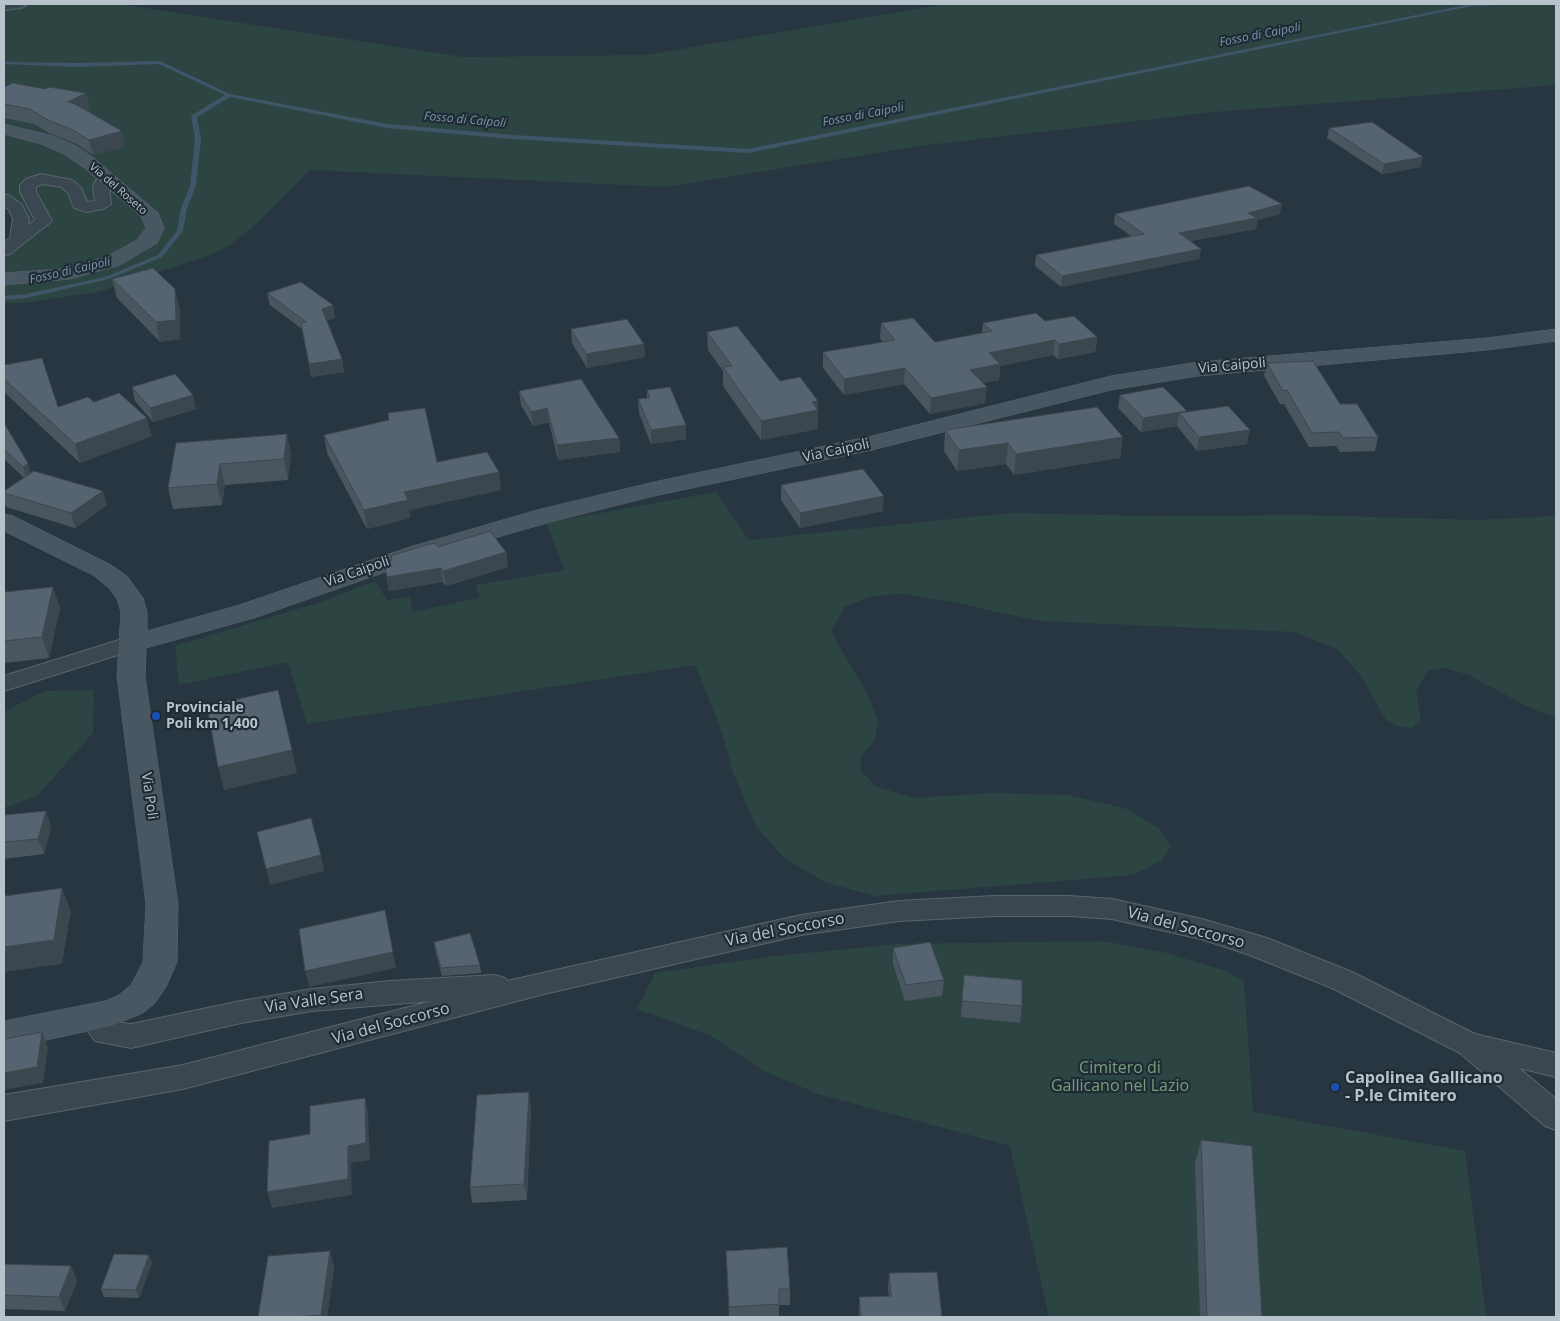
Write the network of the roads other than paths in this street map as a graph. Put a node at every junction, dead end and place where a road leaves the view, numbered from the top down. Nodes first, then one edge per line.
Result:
1 (22, 4) edge
2 (4, 6) edge
3 (4, 129) edge
4 (105, 176) junction
5 (4, 199) edge
6 (11, 240) edge
7 (4, 250) edge
8 (4, 279) edge
9 (1556, 335) edge
10 (4, 521) edge
11 (132, 643) junction
12 (4, 684) edge
13 (544, 983) junction
14 (100, 1016) junction
15 (4, 1035) edge
16 (1468, 1044) junction
17 (1556, 1065) edge
18 (4, 1108) edge
19 (1556, 1117) edge

1 - 2 street
3 - 4 street, Via del Roseto
4 - 6 street
4 - 8 street, Via del Roseto
5 - 6 street
6 - 7 street
9 - 11 street, Via Caipoli
10 - 11 street, Via Poli
11 - 12 street
11 - 14 street, Via Poli
13 - 14 street, Via Valle Sera
13 - 16 street, Via del Soccorso
13 - 18 street, Via del Soccorso
14 - 15 street, Via Poli
16 - 17 street, Via del Soccorso
16 - 19 street

